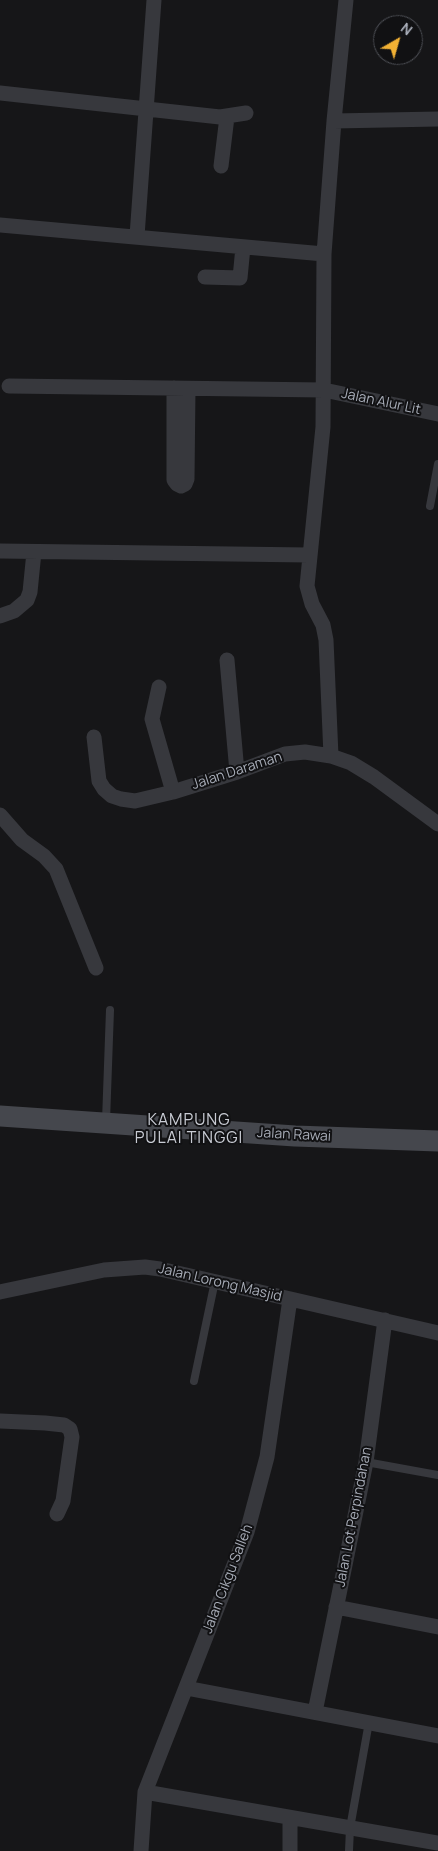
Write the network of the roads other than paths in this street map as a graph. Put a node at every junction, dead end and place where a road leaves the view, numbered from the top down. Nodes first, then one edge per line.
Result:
1 (154, 0) edge
2 (346, 0) edge
3 (0, 93) edge
4 (147, 110) junction
5 (246, 113) dead end
6 (227, 118) junction
7 (438, 119) edge
8 (334, 121) junction
9 (221, 166) dead end
10 (0, 225) edge
11 (137, 236) junction
12 (244, 247) junction
13 (324, 254) junction
14 (206, 278) dead end
15 (10, 386) dead end
16 (181, 389) junction
17 (324, 390) junction
18 (438, 414) edge
19 (438, 464) edge
20 (430, 506) dead end
21 (0, 551) edge
22 (34, 552) junction
23 (309, 555) junction
24 (0, 616) edge
25 (226, 660) dead end
26 (159, 687) dead end
27 (94, 737) dead end
28 (331, 756) junction
29 (237, 772) junction
30 (173, 792) junction
31 (0, 815) edge
32 (438, 824) edge
33 (96, 968) dead end
34 (110, 1010) dead end
35 (0, 1116) edge
36 (106, 1123) junction
37 (438, 1141) edge
38 (215, 1281) junction
39 (0, 1292) edge
40 (290, 1298) junction
41 (385, 1320) junction
42 (438, 1333) edge
43 (194, 1382) dead end
44 (0, 1421) edge
45 (366, 1462) junction
46 (438, 1475) edge
47 (57, 1514) dead end
48 (336, 1607) junction
49 (438, 1627) edge
50 (186, 1688) junction
51 (315, 1712) junction
52 (368, 1722) junction
53 (438, 1736) edge
54 (146, 1792) junction
55 (290, 1818) junction
56 (350, 1828) junction
57 (438, 1843) edge
58 (409, 1845) edge
59 (143, 1851) edge
60 (290, 1851) edge
61 (348, 1851) edge

1 - 4 street
2 - 8 street
3 - 4 street
4 - 6 street
4 - 11 street
5 - 6 street
6 - 9 street
7 - 8 street
8 - 13 street
10 - 11 street
11 - 12 street
12 - 13 street
12 - 14 street
13 - 17 street
15 - 16 street, Jalan Alur Lit
16 - 16 street
16 - 17 street, Jalan Alur Lit
17 - 18 street, Jalan Alur Lit
17 - 23 street
19 - 20 lane
21 - 22 street
22 - 23 street
22 - 24 street
23 - 28 street
25 - 29 street
26 - 30 street
27 - 30 street, Jalan Daraman
28 - 29 street, Jalan Daraman
28 - 32 street, Jalan Daraman
29 - 30 street, Jalan Daraman
31 - 33 street
34 - 36 lane
35 - 36 main road, Jalan Rawai
36 - 37 main road, Jalan Rawai
38 - 39 street, Jalan Lorong Masjid
38 - 40 street, Jalan Lorong Masjid
38 - 43 lane
40 - 41 street, Jalan Lorong Masjid
40 - 50 street, Jalan Cikgu Salleh
41 - 42 street, Jalan Lorong Masjid
41 - 45 street, Jalan Lot Perpindahan
44 - 47 street
45 - 46 lane
45 - 48 street, Jalan Lot Perpindahan
48 - 49 street
48 - 51 street, Jalan Lot Perpindahan
50 - 51 street
50 - 54 street, Jalan Cikgu Salleh
51 - 52 street
52 - 53 street
52 - 56 lane
54 - 55 street
54 - 59 street, Jalan Cikgu Salleh
55 - 56 street
55 - 60 street
56 - 58 street
56 - 61 lane
57 - 58 street

